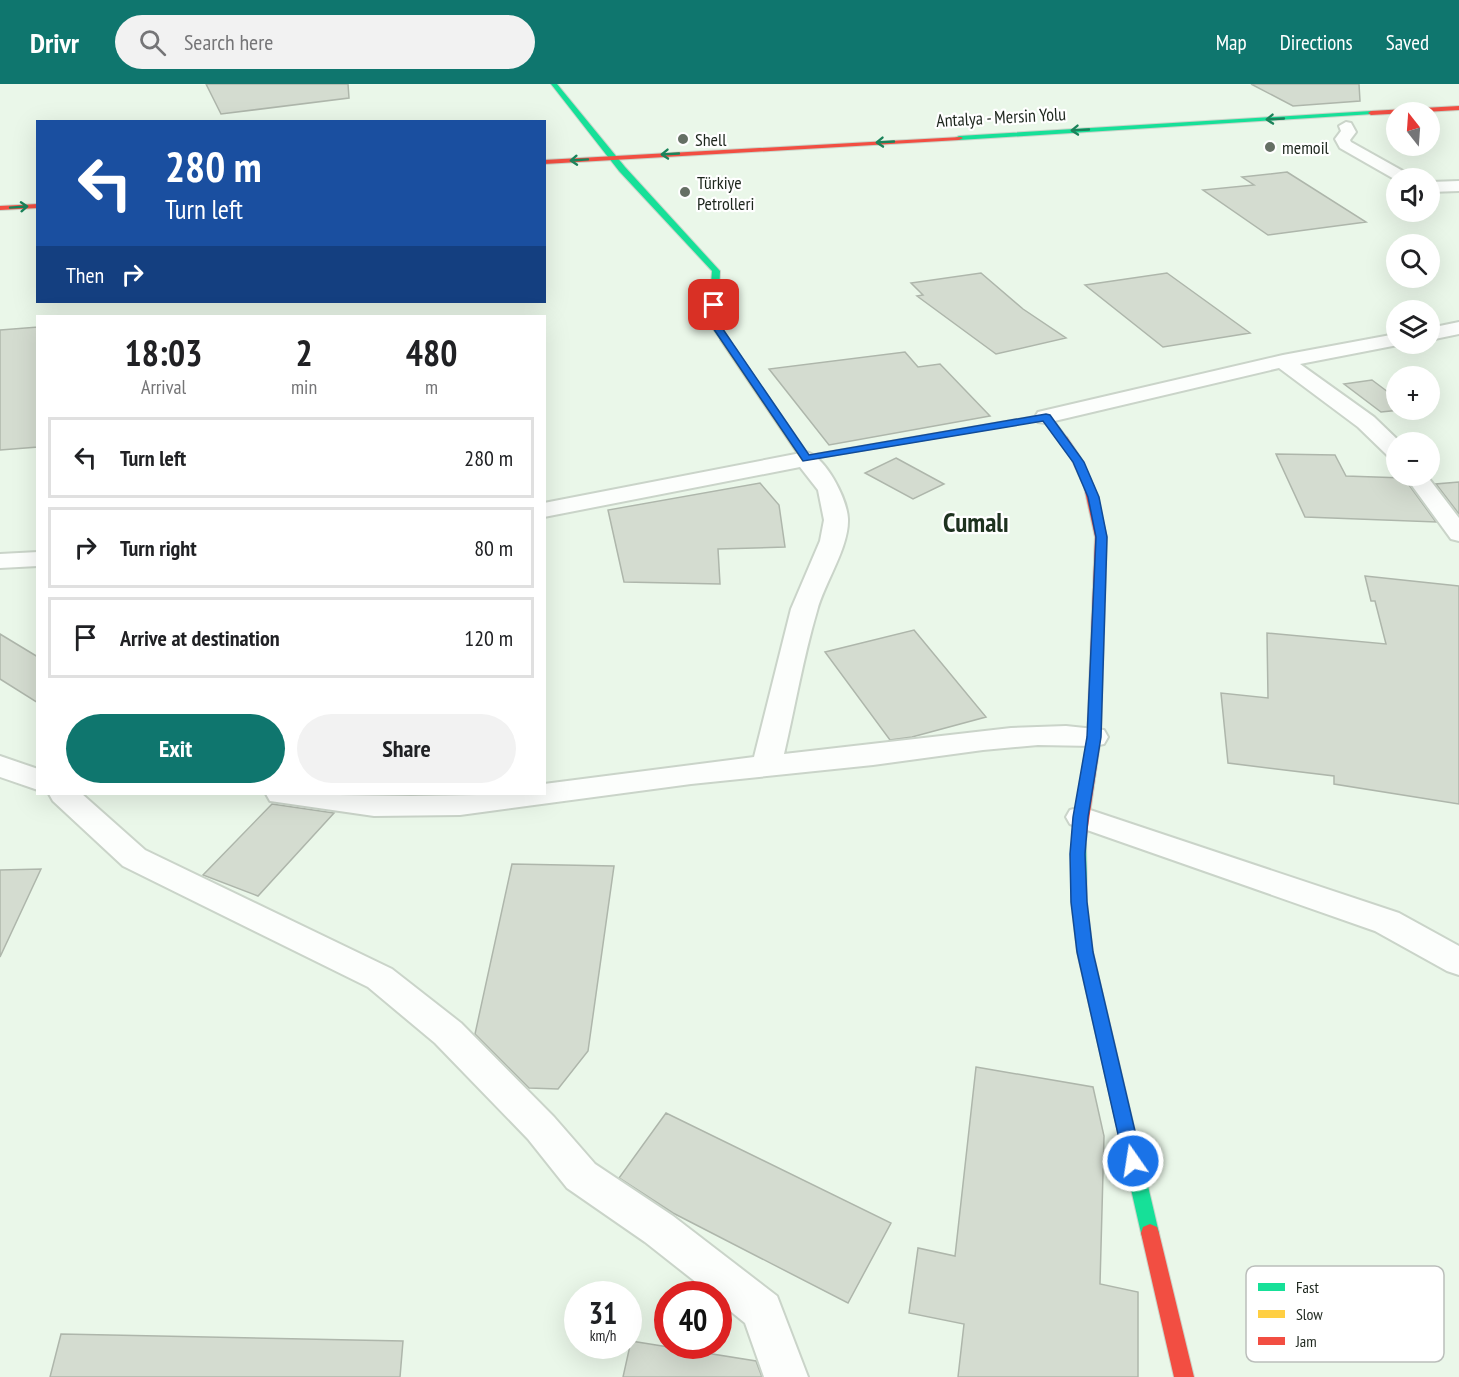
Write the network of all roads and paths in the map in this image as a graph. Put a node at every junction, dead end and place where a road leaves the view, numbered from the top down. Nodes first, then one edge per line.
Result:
1 (554, 84) edge
2 (1459, 108) edge
3 (1459, 119) edge
4 (1440, 120) edge
5 (1386, 124) edge
6 (1346, 126) junction
7 (613, 158) junction
8 (546, 162) edge
9 (1386, 168) edge
10 (622, 170) junction
11 (546, 174) edge
12 (1459, 186) edge
13 (1440, 187) edge
14 (36, 193) edge
15 (0, 195) edge
16 (36, 206) edge
17 (0, 208) edge
18 (1459, 328) edge
19 (1440, 332) edge
20 (1386, 342) edge
21 (1283, 361) junction
22 (1046, 417) junction
23 (1386, 441) edge
24 (807, 459) junction
25 (1423, 486) edge
26 (546, 510) edge
27 (1459, 534) edge
28 (36, 559) edge
29 (0, 561) edge
30 (1094, 737) junction
31 (0, 766) edge
32 (767, 766) junction
33 (36, 779) edge
34 (546, 793) edge
35 (65, 795) edge
36 (289, 795) edge
37 (534, 795) edge
38 (1081, 817) junction
39 (1459, 962) edge
40 (786, 1377) edge
41 (1184, 1377) edge

1 - 7 main road
2 -> 7 main road, Antalya - Mersin Yolu
3 - 4 main road
5 - 6 main road, Antalya - Mersin Yolu
6 - 9 street
6 - 10 main road, Antalya - Mersin Yolu
7 -> 8 main road, Antalya - Mersin Yolu
7 - 10 main road
10 - 11 main road, Antalya - Mersin Yolu
10 - 24 main road
12 - 13 street
14 - 15 main road
17 -> 16 main road
18 - 19 street
20 - 21 street
21 - 22 street
21 - 23 street
22 - 24 main road
22 - 30 main road
24 - 26 street
24 - 32 street
25 - 27 street
28 - 29 street
30 - 32 street
30 - 38 main road
31 - 33 street
32 - 34 street
35 - 40 street
36 - 37 street
38 - 39 street
38 - 41 main road

